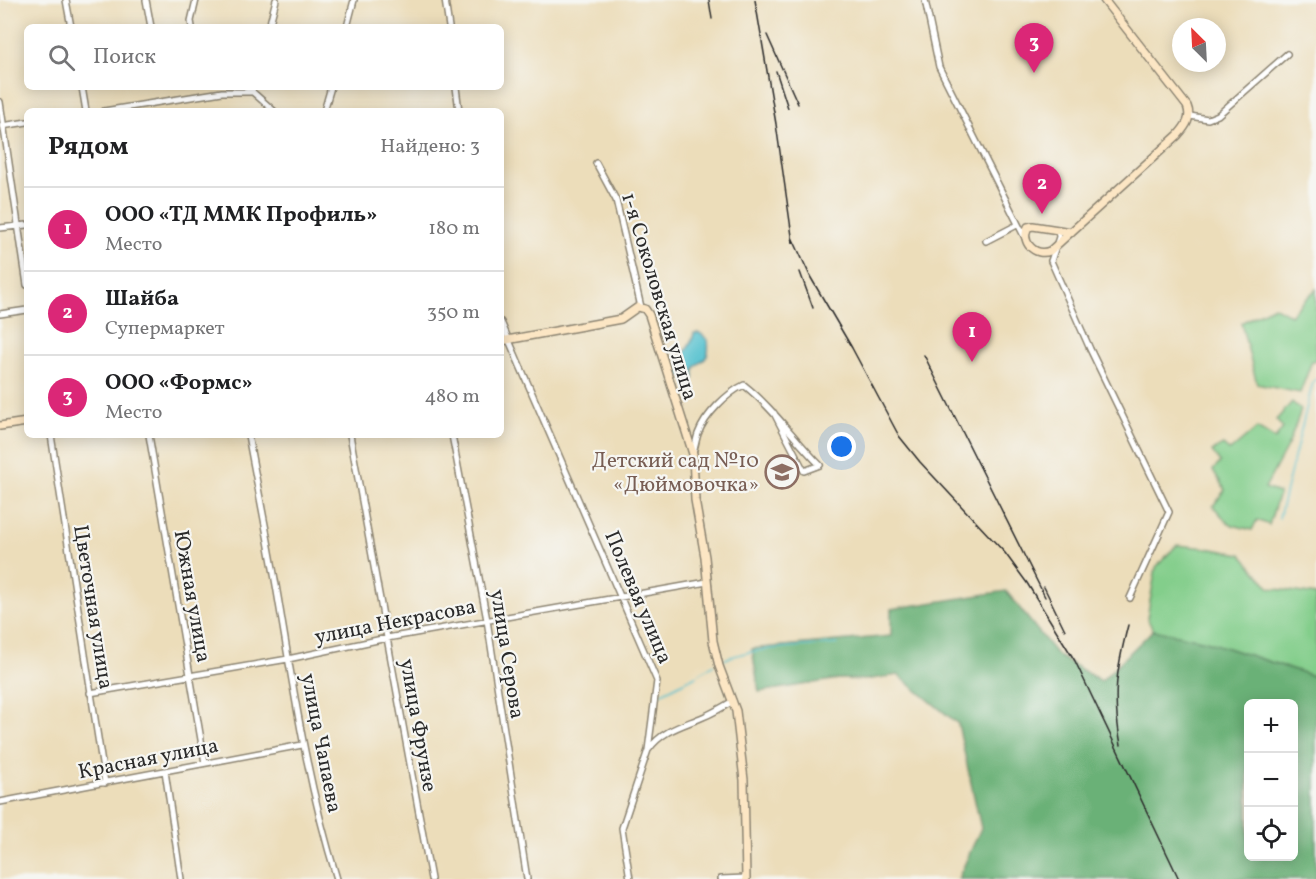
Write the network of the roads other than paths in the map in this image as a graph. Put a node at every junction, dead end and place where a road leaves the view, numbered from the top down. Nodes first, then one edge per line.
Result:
1 (66, 0) edge
2 (146, 0) edge
3 (196, 0) edge
4 (276, 0) edge
5 (354, 0) edge
6 (445, 0) edge
7 (925, 0) edge
8 (1104, 0) edge
9 (70, 24) edge
10 (151, 24) edge
11 (192, 24) edge
12 (270, 24) edge
13 (348, 24) edge
14 (449, 24) edge
15 (1287, 54) dead end
16 (82, 90) edge
17 (253, 90) edge
18 (330, 90) edge
19 (456, 90) edge
20 (0, 102) edge
21 (86, 108) edge
22 (123, 108) edge
23 (271, 108) edge
24 (325, 108) edge
25 (459, 108) edge
26 (1190, 116) junction
27 (24, 122) edge
28 (2, 126) edge
29 (596, 163) dead end
30 (24, 225) edge
31 (18, 226) junction
32 (1018, 226) junction
33 (1028, 227) junction
34 (0, 228) edge
35 (1059, 229) junction
36 (1071, 232) junction
37 (1026, 240) junction
38 (986, 241) dead end
39 (1056, 246) junction
40 (1039, 253) junction
41 (1051, 261) junction
42 (24, 265) edge
43 (641, 307) junction
44 (24, 310) edge
45 (0, 314) edge
46 (505, 340) edge
47 (774, 413) junction
48 (24, 422) edge
49 (0, 426) edge
50 (51, 438) edge
51 (150, 438) edge
52 (249, 438) edge
53 (351, 438) edge
54 (453, 438) edge
55 (693, 454) junction
56 (707, 582) junction
57 (621, 597) junction
58 (1130, 598) dead end
59 (487, 620) junction
60 (387, 638) junction
61 (288, 659) junction
62 (190, 675) junction
63 (90, 693) junction
64 (733, 701) junction
65 (302, 745) junction
66 (648, 750) junction
67 (205, 763) junction
68 (165, 771) junction
69 (105, 783) junction
70 (0, 802) edge
71 (746, 878) edge
72 (181, 879) edge
73 (337, 879) edge
74 (431, 879) edge
75 (527, 879) edge
76 (630, 879) edge
77 (721, 879) edge

1 - 9 street
2 - 10 street
3 - 11 street
4 - 12 street
5 - 13 street
6 - 14 street
7 - 32 street
8 - 26 street
15 - 26 street
16 - 21 street
17 - 22 street
17 - 23 street
18 - 24 street
19 - 25 street
20 - 28 street
26 - 36 street
27 - 28 street
28 - 31 street
29 - 43 street, 1-я Соколовская улица
30 - 31 street
31 - 34 street
31 - 42 street
32 - 33 street
32 - 37 street
32 - 38 street
33 - 35 street
33 - 37 street
35 - 36 street
35 - 39 street
36 - 39 street
37 - 40 street
39 - 40 street
39 - 41 street
40 - 41 street
41 - 58 street
43 - 46 street
43 - 55 street, 1-я Соколовская улица
44 - 45 street
46 - 57 street, Полевая улица
47 - 47 street
47 - 55 street
48 - 49 street
50 - 63 street, Цветочная улица
51 - 62 street, Южная улица
52 - 61 street, улица Чапаева
53 - 60 street, улица Фрунзе
54 - 59 street, улица Серова
55 - 56 street, 1-я Соколовская улица
56 - 57 street, улица Некрасова
56 - 64 street, 1-я Соколовская улица
57 - 59 street, улица Некрасова
57 - 66 street, Полевая улица
59 - 60 street, улица Некрасова
59 - 75 street, улица Серова
60 - 61 street, улица Некрасова
60 - 74 street, улица Фрунзе
61 - 62 street, улица Некрасова
61 - 65 street, улица Чапаева
62 - 63 street, улица Некрасова
62 - 67 street, Южная улица
63 - 69 street, Цветочная улица
64 - 66 street
64 - 71 street, 1-я Соколовская улица
65 - 67 street, Красная улица
65 - 73 street, улица Чапаева
66 - 76 street, Полевая улица
67 - 68 street, Красная улица
68 - 69 street, Красная улица
68 - 72 street
69 - 70 street, Красная улица
71 - 77 street

